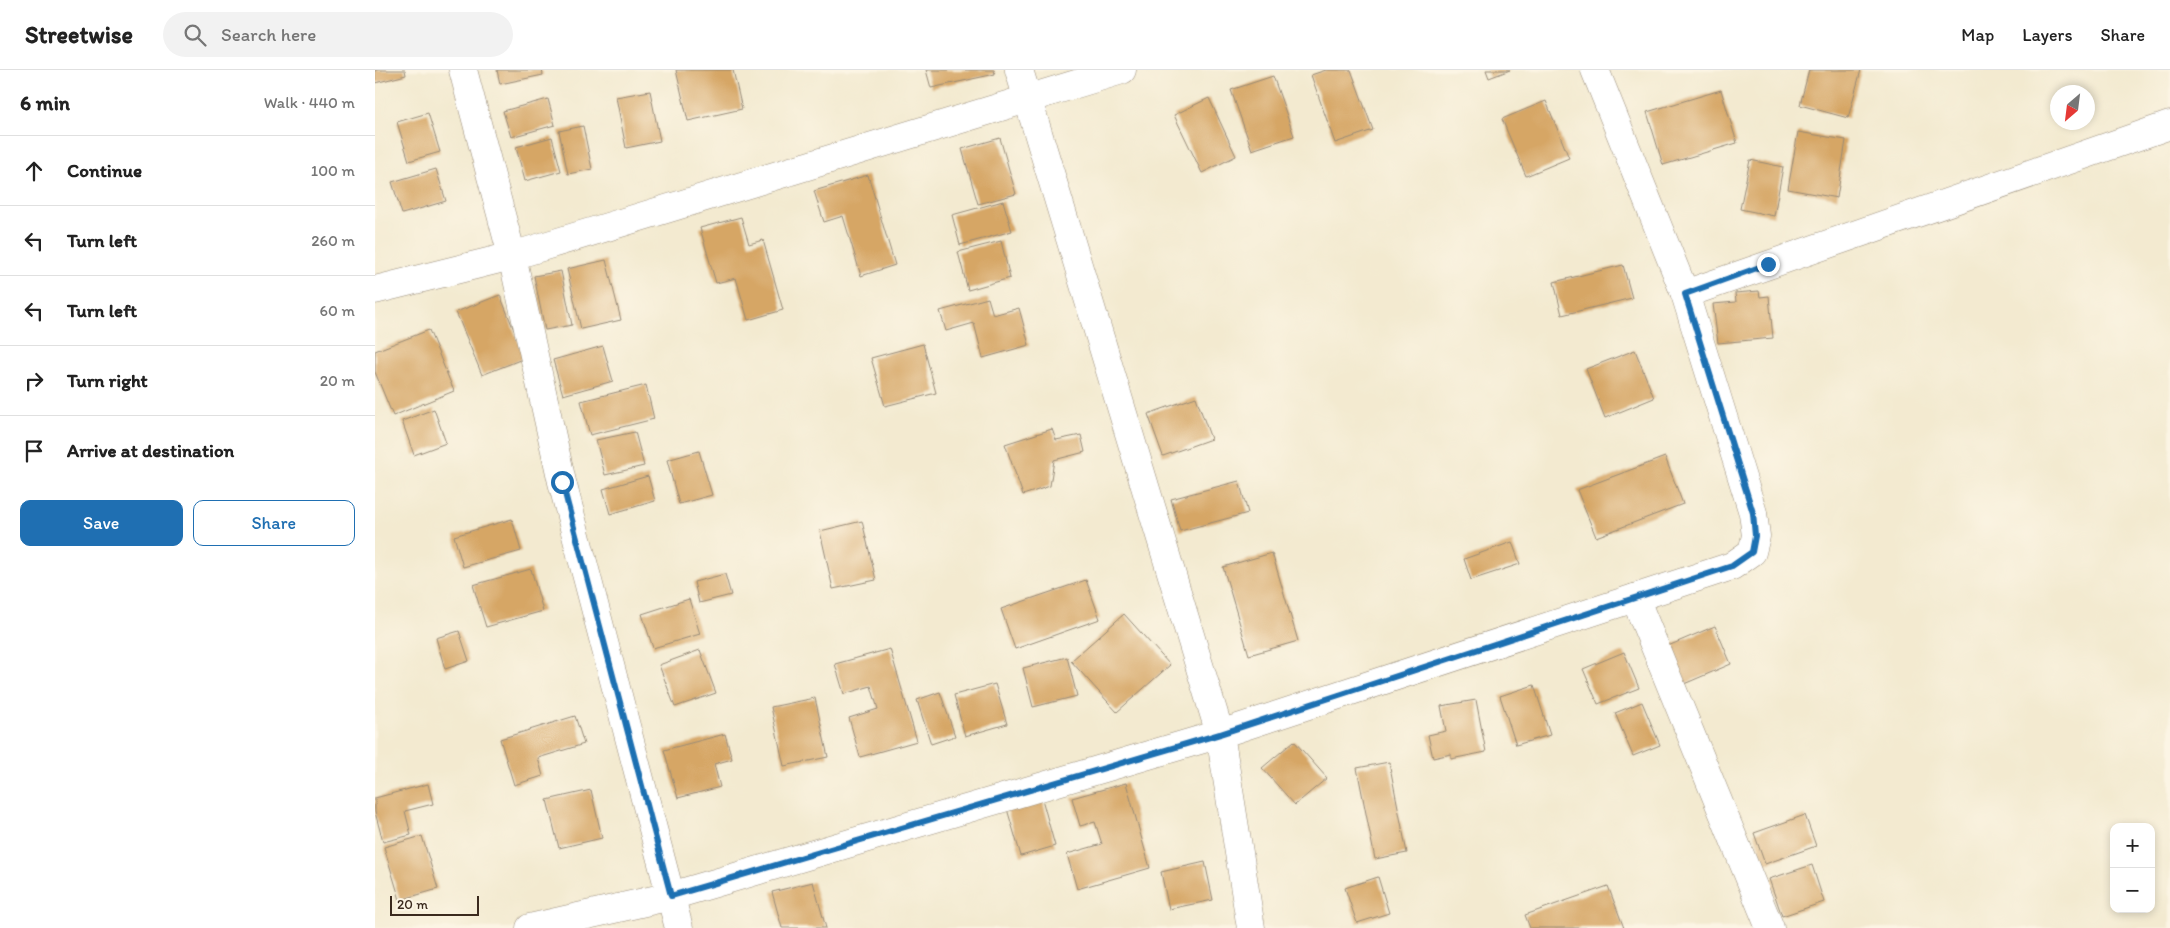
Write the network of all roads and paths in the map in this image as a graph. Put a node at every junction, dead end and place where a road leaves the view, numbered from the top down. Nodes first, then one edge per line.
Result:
1 (463, 70) edge
2 (1019, 70) edge
3 (1123, 70) edge
4 (1595, 70) edge
5 (1027, 99) junction
6 (2170, 125) edge
7 (512, 256) junction
8 (375, 290) edge
9 (1685, 294) junction
10 (1635, 598) junction
11 (1220, 734) junction
12 (671, 896) junction
13 (529, 928) edge
14 (679, 928) edge
15 (1251, 928) edge
16 (1770, 928) edge

1 - 7 street
2 - 5 street
3 - 5 street
4 - 9 street
5 - 7 street
5 - 11 street
6 - 9 street
7 - 8 street
7 - 12 street
9 - 10 street
10 - 11 street
10 - 16 street
11 - 12 street
11 - 15 street
12 - 13 street
12 - 14 street

